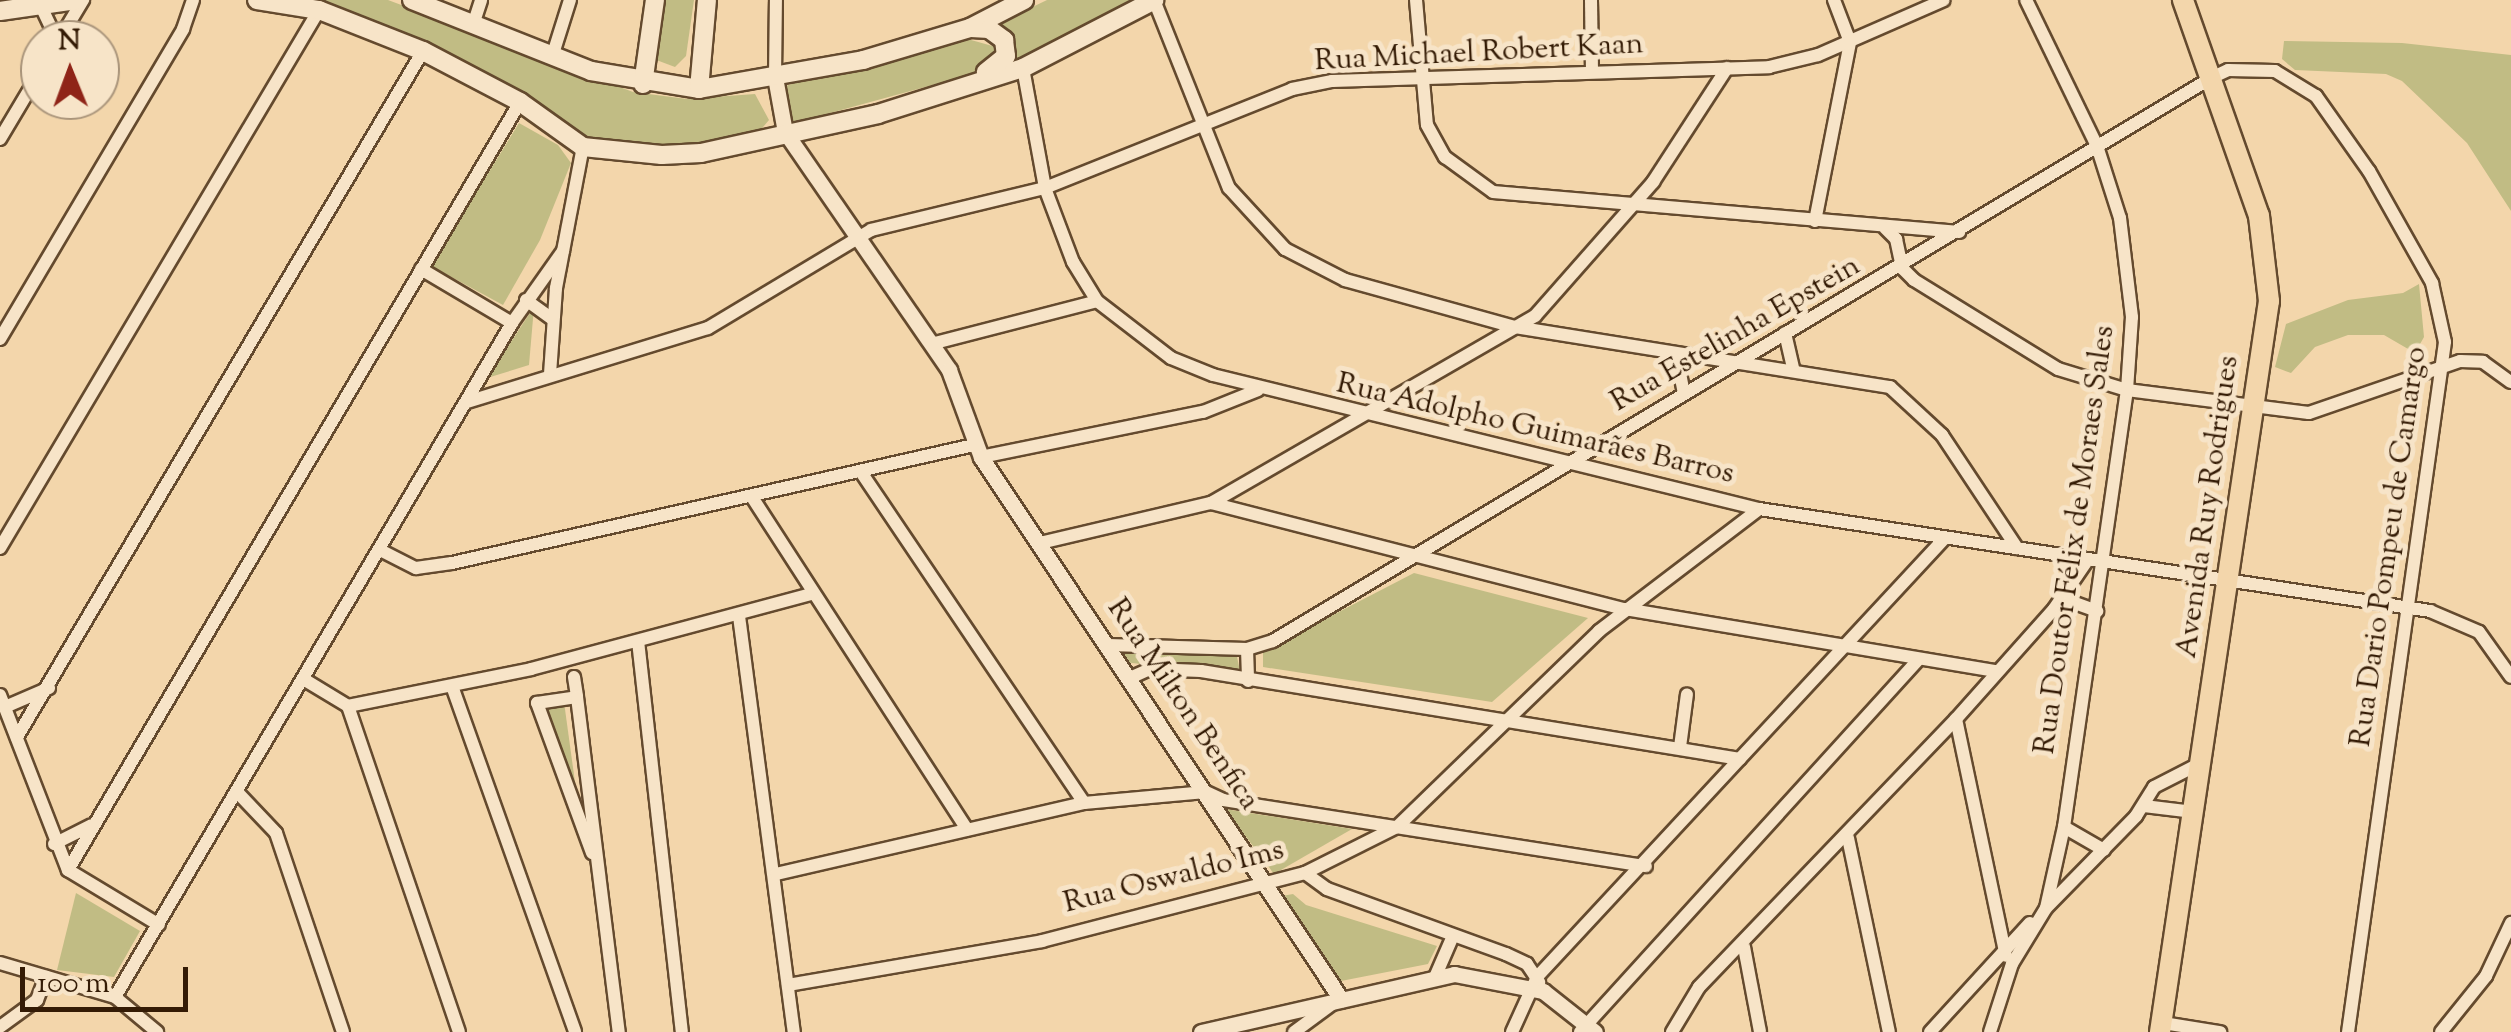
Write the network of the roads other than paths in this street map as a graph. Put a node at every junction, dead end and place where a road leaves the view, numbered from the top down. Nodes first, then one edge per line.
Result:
1 (80, 0) edge
2 (193, 0) edge
3 (257, 0) edge
4 (412, 0) edge
5 (481, 0) edge
6 (570, 0) edge
7 (655, 0) edge
8 (708, 0) edge
9 (793, 0) edge
10 (1024, 0) edge
11 (1154, 0) edge
12 (1416, 0) edge
13 (1591, 0) edge
14 (1834, 0) edge
15 (1944, 0) edge
16 (2026, 0) edge
17 (2183, 0) edge
18 (776, 1) edge
19 (40, 3) edge
20 (0, 10) edge
21 (319, 10) junction
22 (474, 25) junction
23 (970, 28) junction
24 (1850, 42) junction
25 (423, 51) junction
26 (552, 57) junction
27 (1023, 68) junction
28 (1727, 68) junction
29 (1592, 72) junction
30 (775, 77) junction
31 (2211, 78) junction
32 (1419, 79) junction
33 (643, 84) junction
34 (964, 84) junction
35 (699, 88) junction
36 (520, 102) junction
37 (20, 106) edge
38 (1199, 126) junction
39 (811, 127) junction
40 (785, 132) junction
41 (0, 139) edge
42 (583, 146) junction
43 (2097, 146) junction
44 (799, 154) junction
45 (1045, 188) junction
46 (1630, 207) junction
47 (1816, 221) junction
48 (1885, 228) junction
49 (1959, 232) junction
50 (855, 238) junction
51 (563, 251) junction
52 (1902, 268) junction
53 (421, 269) junction
54 (526, 300) junction
55 (1097, 301) junction
56 (552, 318) junction
57 (512, 323) junction
58 (1516, 328) junction
59 (1785, 333) junction
60 (0, 339) edge
61 (931, 344) junction
62 (1665, 352) junction
63 (1734, 361) junction
64 (2445, 366) junction
65 (1793, 368) junction
66 (550, 374) junction
67 (2511, 382) edge
68 (1258, 390) junction
69 (2127, 390) junction
70 (1684, 393) junction
71 (468, 402) junction
72 (2254, 408) junction
73 (1370, 412) junction
74 (978, 451) junction
75 (1563, 463) junction
76 (860, 472) junction
77 (752, 497) junction
78 (1211, 503) junction
79 (1758, 509) junction
80 (1945, 538) junction
81 (1040, 543) junction
82 (0, 548) edge
83 (2016, 548) junction
84 (382, 551) junction
85 (1408, 556) junction
86 (2087, 560) junction
87 (2104, 564) junction
88 (2230, 580) junction
89 (811, 594) junction
90 (2054, 608) junction
91 (2410, 608) junction
92 (1625, 609) junction
93 (2096, 611) junction
94 (740, 616) junction
95 (638, 642) junction
96 (1108, 644) junction
97 (1846, 647) junction
98 (1247, 650) junction
99 (1918, 660) junction
100 (1996, 672) junction
101 (1132, 676) junction
102 (2511, 676) edge
103 (574, 677) dead end
104 (305, 680) junction
105 (1248, 681) junction
106 (452, 686) junction
107 (52, 687) junction
108 (1687, 694) dead end
109 (577, 697) junction
110 (2, 701) edge
111 (348, 706) junction
112 (1956, 719) junction
113 (1509, 720) junction
114 (17, 738) junction
115 (1680, 747) junction
116 (1740, 759) junction
117 (2201, 763) junction
118 (1206, 792) junction
119 (238, 794) junction
120 (1084, 803) junction
121 (2144, 806) junction
122 (2194, 812) junction
123 (94, 824) junction
124 (1397, 827) junction
125 (2064, 827) junction
126 (967, 829) junction
127 (1848, 838) junction
128 (54, 844) junction
129 (2104, 850) junction
130 (592, 853) junction
131 (1646, 866) junction
132 (68, 870) junction
133 (1305, 873) junction
134 (776, 874) junction
135 (1271, 886) junction
136 (2046, 908) junction
137 (2511, 923) edge
138 (159, 925) junction
139 (1452, 938) junction
140 (1744, 947) junction
141 (2003, 951) junction
142 (0, 963) edge
143 (2012, 964) junction
144 (1436, 976) junction
145 (46, 977) junction
146 (788, 984) junction
147 (1536, 985) junction
148 (115, 996) junction
149 (1341, 999) junction
150 (0, 1027) edge
151 (2162, 1028) edge
152 (1231, 1029) edge
153 (1586, 1029) edge
154 (156, 1032) edge
155 (343, 1032) edge
156 (459, 1032) edge
157 (575, 1032) edge
158 (620, 1032) edge
159 (682, 1032) edge
160 (794, 1032) edge
161 (1202, 1032) edge
162 (1294, 1032) edge
163 (1512, 1032) edge
164 (1672, 1032) edge
165 (1760, 1032) edge
166 (1889, 1032) edge
167 (1930, 1032) edge
168 (1990, 1032) edge
169 (2220, 1032) edge
170 (2348, 1032) edge
171 (2441, 1032) edge

1 - 19 main road
2 - 60 street
3 - 21 main road
4 - 22 main road
5 - 22 street
6 - 26 street
7 - 33 main road
8 - 35 main road
9 - 18 street
10 - 23 main road
11 - 27 main road
11 - 38 street
12 - 32 street
13 - 29 street
14 - 24 street
15 - 24 street, Rua Michael Robert Kaan
16 - 43 street, Rua Doutor Félix de Moraes Sales
17 - 31 main road, Avenida Ruy Rodrigues
18 - 30 street
19 - 20 main road
21 - 25 main road
21 - 82 street
22 - 26 main road
23 - 30 main road
23 - 34 main road
24 - 28 street, Rua Michael Robert Kaan
24 - 47 street
25 - 36 main road
25 - 107 street
26 - 33 main road
27 - 34 main road
27 - 45 street, Rua Adolpho Guimarães Barros
28 - 29 street, Rua Michael Robert Kaan
28 - 46 street
29 - 32 street, Rua Michael Robert Kaan
30 - 35 main road
30 - 40 street
31 - 43 street, Rua Estelinha Epstein
31 - 64 street, Rua Dario Pompeu de Camargo
31 - 72 main road, Avenida Ruy Rodrigues
32 - 38 street, Rua Michael Robert Kaan
32 - 46 street
33 - 35 main road
34 - 39 main road
36 - 42 main road
36 - 53 street
37 - 41 street
38 - 45 street, Rua Michael Robert Kaan
38 - 58 street
39 - 40 main road
39 - 44 street
40 - 42 main road
40 - 44 street, Rua Milton Benfica
42 - 51 street
43 - 49 street, Rua Estelinha Epstein
43 - 69 street, Rua Doutor Félix de Moraes Sales
44 - 50 street, Rua Milton Benfica
45 - 50 street, Rua Michael Robert Kaan
45 - 55 street, Rua Adolpho Guimarães Barros
46 - 47 street
46 - 58 street
47 - 48 street
48 - 49 street
48 - 52 street
49 - 52 street, Rua Estelinha Epstein
50 - 61 street, Rua Milton Benfica
50 - 66 street, Rua Michael Robert Kaan
51 - 54 street
51 - 56 street
52 - 59 street, Rua Estelinha Epstein
52 - 69 street
53 - 57 street
53 - 123 street
54 - 56 street
54 - 57 street
55 - 61 street
55 - 68 street, Rua Adolpho Guimarães Barros
56 - 66 street
57 - 71 street
58 - 62 street
58 - 73 street
59 - 63 street, Rua Estelinha Epstein
59 - 65 street
61 - 74 street, Rua Milton Benfica
62 - 63 street
62 - 70 street
63 - 65 street
63 - 70 street, Rua Estelinha Epstein
64 - 67 street
64 - 72 street
64 - 91 street, Rua Dario Pompeu de Camargo
65 - 83 street
66 - 71 street, Rua Michael Robert Kaan
68 - 73 street, Rua Adolpho Guimarães Barros
68 - 74 street
69 - 72 street
69 - 87 street, Rua Doutor Félix de Moraes Sales
70 - 75 street, Rua Estelinha Epstein
71 - 84 street
72 - 88 main road, Avenida Ruy Rodrigues
73 - 75 street, Rua Adolpho Guimarães Barros
73 - 78 street
74 - 76 street
74 - 81 street, Rua Milton Benfica
75 - 79 street, Rua Adolpho Guimarães Barros
75 - 85 street, Rua Estelinha Epstein
76 - 77 street
76 - 120 street
77 - 84 street
77 - 89 street
78 - 81 street
78 - 85 street
79 - 80 street, Rua Adolpho Guimarães Barros
79 - 92 street
80 - 83 street, Rua Adolpho Guimarães Barros
80 - 97 street
81 - 96 street, Rua Milton Benfica
83 - 86 street, Rua Adolpho Guimarães Barros
84 - 104 street
85 - 92 street
85 - 98 street, Rua Estelinha Epstein
86 - 87 street, Rua Adolpho Guimarães Barros
86 - 90 street
87 - 88 street, Rua Adolpho Guimarães Barros
87 - 93 street, Rua Doutor Félix de Moraes Sales
88 - 91 street, Rua Adolpho Guimarães Barros
88 - 117 main road, Avenida Ruy Rodrigues
89 - 94 street
89 - 126 street
90 - 93 street
90 - 100 street
91 - 102 street, Rua Adolpho Guimarães Barros
91 - 170 street, Rua Dario Pompeu de Camargo
92 - 97 street
92 - 113 street
93 - 125 street, Rua Doutor Félix de Moraes Sales
94 - 95 street
94 - 134 street
95 - 106 street
95 - 159 street
96 - 98 street, Rua Estelinha Epstein
96 - 101 street, Rua Milton Benfica
97 - 99 street
97 - 116 street
98 - 105 street
99 - 100 street
99 - 153 street
100 - 112 street
101 - 105 street
101 - 118 street, Rua Milton Benfica
103 - 109 street
104 - 111 street
104 - 119 street
105 - 113 street
106 - 111 street
106 - 157 street
107 - 110 street
107 - 114 street
108 - 115 street
109 - 130 street
109 - 130 street
110 - 114 street
111 - 156 street
112 - 127 street
112 - 141 street
113 - 115 street
113 - 124 street
114 - 128 street
115 - 116 street
116 - 131 street
117 - 121 street
117 - 122 main road, Avenida Ruy Rodrigues
118 - 120 street
118 - 124 street
118 - 135 street, Rua Milton Benfica
119 - 138 street
119 - 155 street
120 - 126 street
121 - 122 street
121 - 129 street
122 - 151 main road, Avenida Ruy Rodrigues
123 - 128 street
123 - 132 street
124 - 131 street
124 - 133 street
125 - 129 street
125 - 136 street, Rua Doutor Félix de Moraes Sales
126 - 134 street
127 - 140 street
127 - 166 street
128 - 132 street
129 - 136 street
130 - 158 street
131 - 147 street
132 - 138 street
133 - 135 street, Rua Oswaldo Ims
133 - 139 street, Rua Oswaldo Ims
134 - 146 street
135 - 146 street, Rua Oswaldo Ims
135 - 149 street, Rua Milton Benfica
136 - 141 street
136 - 143 street, Rua Doutor Félix de Moraes Sales
137 - 171 street
138 - 148 street
139 - 144 street
139 - 147 street, Rua Oswaldo Ims
140 - 164 street
140 - 165 street
141 - 143 street
141 - 167 street
142 - 145 street
143 - 168 street, Rua Doutor Félix de Moraes Sales
144 - 147 street
144 - 149 street
145 - 148 street
145 - 150 street
146 - 160 street
147 - 153 street, Rua Oswaldo Ims
147 - 163 street
148 - 154 street
149 - 152 street
149 - 162 street
151 - 169 street
152 - 161 street

